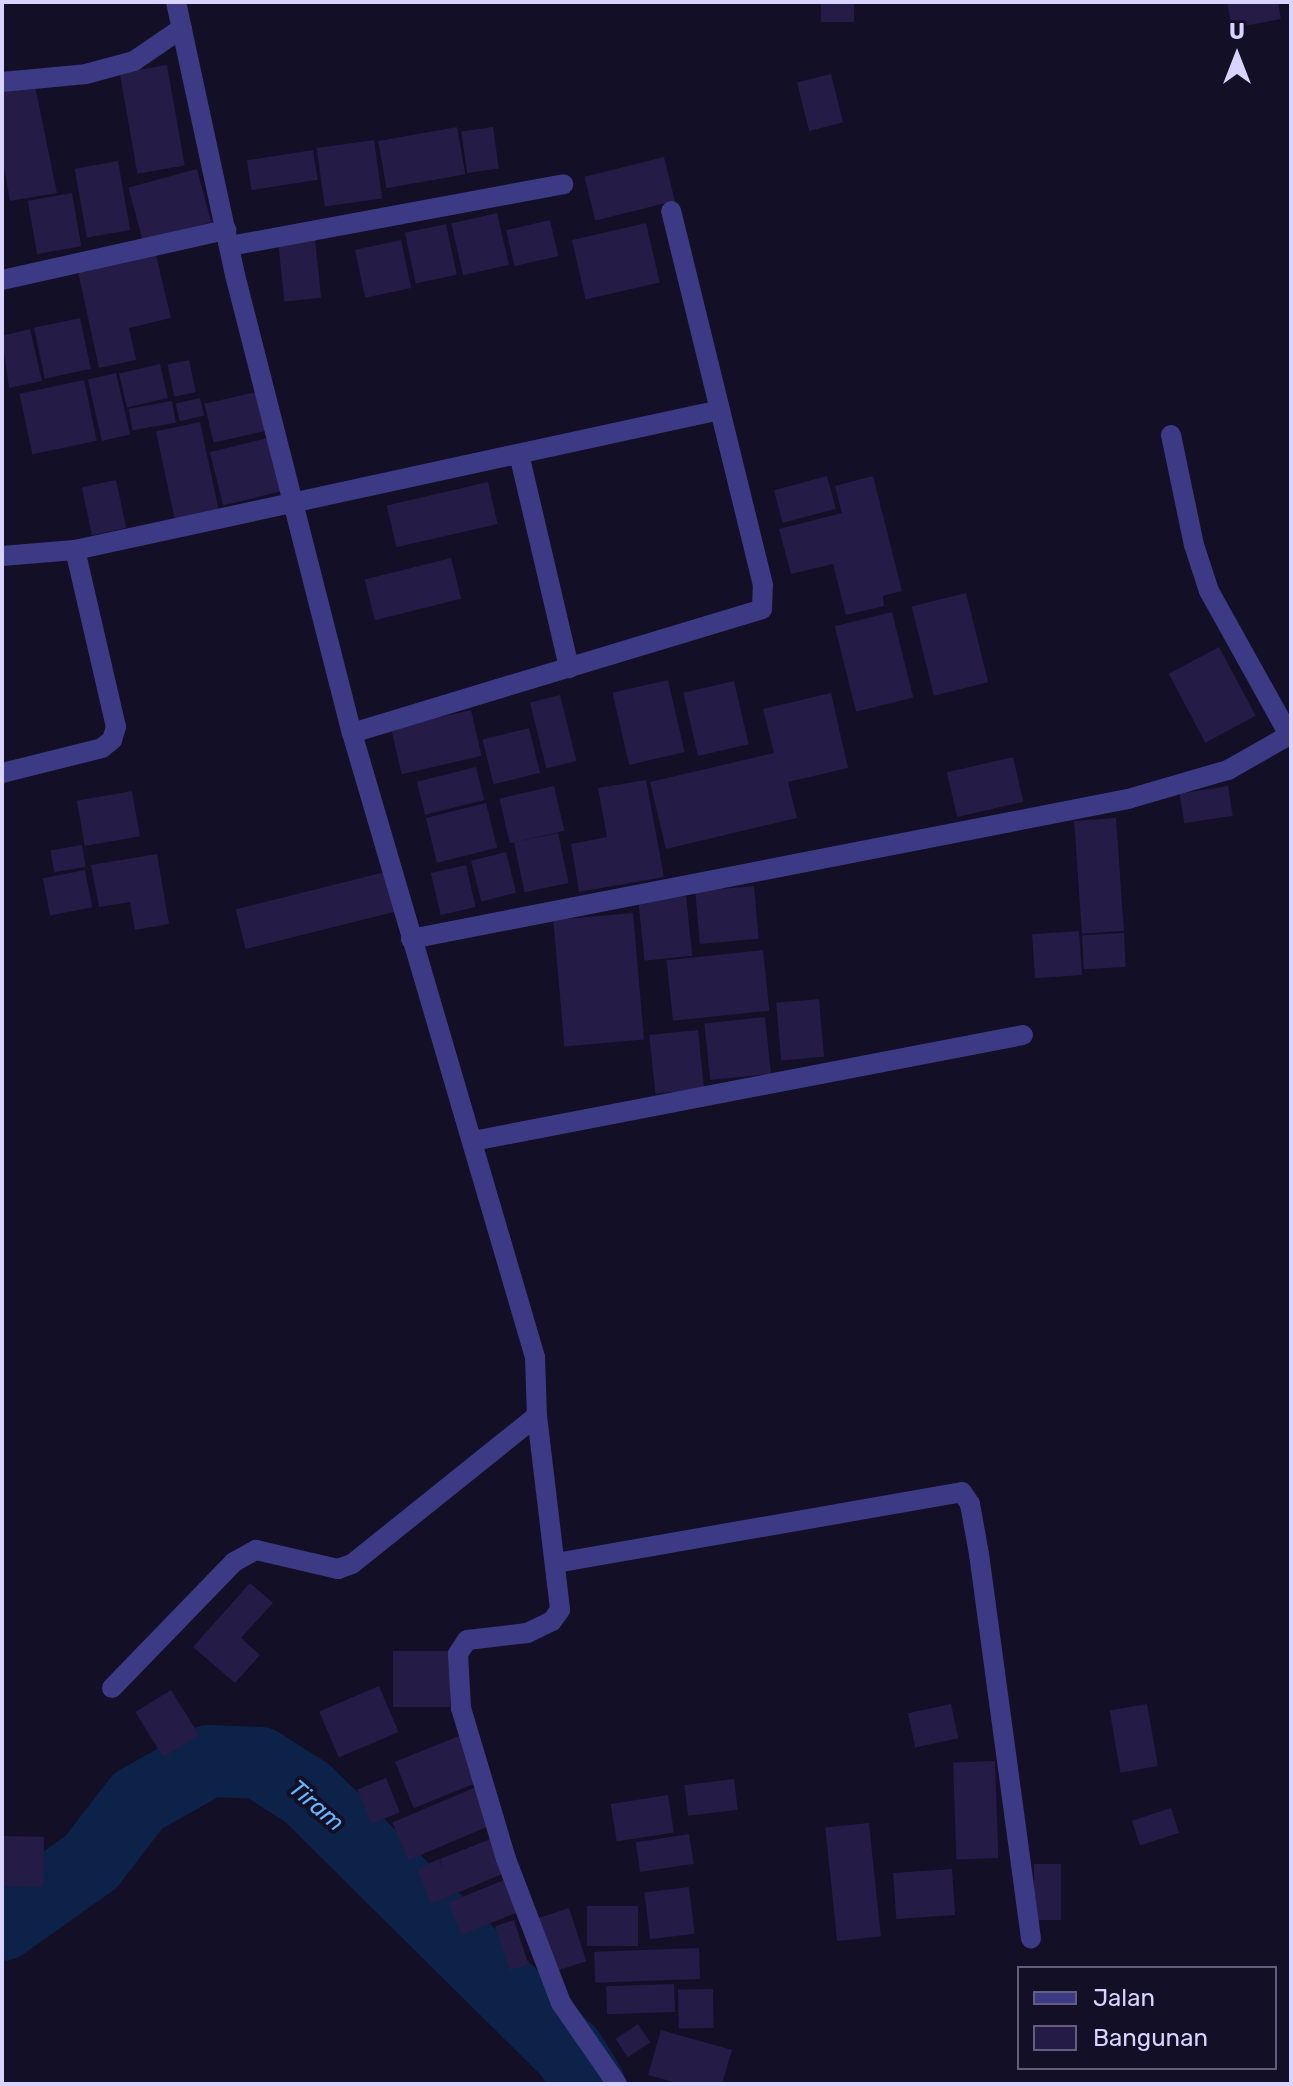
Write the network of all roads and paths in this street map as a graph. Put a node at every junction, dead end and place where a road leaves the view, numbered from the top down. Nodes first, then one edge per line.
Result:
1 (176, 2) edge
2 (182, 28) junction
3 (2, 82) edge
4 (563, 184) dead end
5 (671, 211) dead end
6 (228, 238) junction
7 (2, 280) edge
8 (720, 410) junction
9 (1171, 435) dead end
10 (519, 454) junction
11 (293, 503) junction
12 (75, 550) junction
13 (2, 556) edge
14 (569, 668) junction
15 (352, 733) junction
16 (1290, 735) edge
17 (2, 773) edge
18 (411, 939) junction
19 (1023, 1035) dead end
20 (473, 1141) junction
21 (537, 1416) junction
22 (556, 1563) junction
23 (112, 1688) dead end
24 (1031, 1939) dead end
25 (617, 2084) edge

1 - 2 street
2 - 3 street
2 - 6 street
4 - 6 street
5 - 8 street
6 - 7 street
6 - 11 street
8 - 10 street
8 - 14 street
9 - 16 street
10 - 11 street
10 - 14 street
11 - 12 street
11 - 15 street
12 - 13 street
12 - 17 street
14 - 15 street
15 - 18 street
16 - 18 street
18 - 20 street
19 - 20 street
20 - 21 street
21 - 22 street
21 - 23 street
22 - 24 street
22 - 25 street

